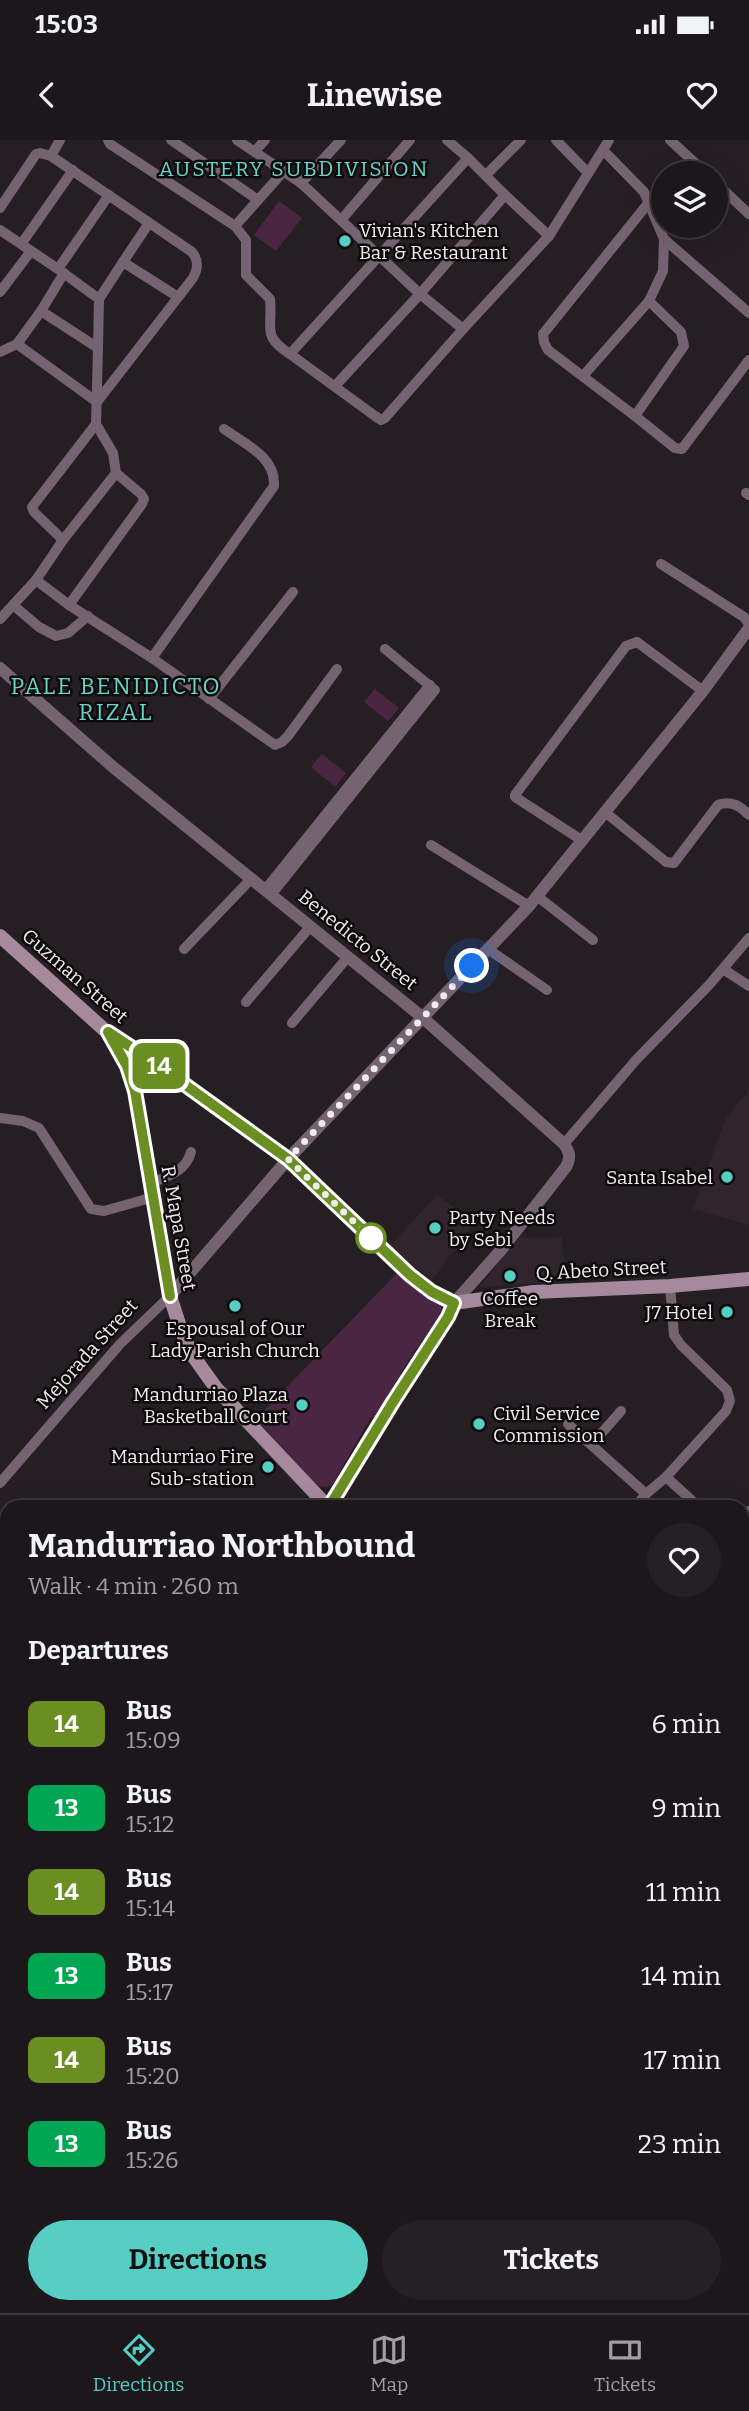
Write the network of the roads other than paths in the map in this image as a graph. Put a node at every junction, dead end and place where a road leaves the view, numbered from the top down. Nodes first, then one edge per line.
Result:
1 (60, 140) edge
2 (108, 140) edge
3 (171, 140) edge
4 (237, 140) edge
5 (265, 140) edge
6 (341, 140) edge
7 (410, 140) edge
8 (447, 140) edge
9 (522, 140) edge
10 (556, 140) edge
11 (609, 140) edge
12 (670, 140) edge
13 (604, 150) junction
14 (255, 151) junction
15 (51, 156) junction
16 (468, 158) junction
17 (693, 161) edge
18 (74, 170) junction
19 (282, 172) junction
20 (588, 173) junction
21 (486, 175) junction
22 (301, 183) junction
23 (728, 194) edge
24 (110, 195) junction
25 (505, 195) junction
26 (258, 200) junction
27 (650, 201) junction
28 (0, 208) edge
29 (749, 214) edge
30 (341, 220) junction
31 (149, 223) junction
32 (235, 226) junction
33 (0, 230) edge
34 (549, 236) junction
35 (664, 239) junction
36 (22, 243) junction
37 (31, 251) junction
38 (379, 256) junction
39 (123, 262) junction
40 (61, 271) junction
41 (0, 292) edge
42 (420, 294) junction
43 (178, 298) junction
44 (99, 299) junction
45 (649, 301) junction
46 (41, 311) junction
47 (749, 313) edge
48 (463, 329) junction
49 (17, 344) junction
50 (98, 348) junction
51 (0, 352) edge
52 (290, 354) junction
53 (749, 360) edge
54 (583, 376) junction
55 (335, 386) junction
56 (97, 402) junction
57 (635, 416) junction
58 (96, 424) junction
59 (224, 429) dead end
60 (116, 473) junction
61 (63, 540) junction
62 (662, 564) dead end
63 (36, 580) junction
64 (293, 592) dead end
65 (13, 605) junction
66 (69, 605) junction
67 (88, 616) junction
68 (0, 619) edge
69 (748, 620) edge
70 (385, 649) dead end
71 (152, 659) junction
72 (0, 668) edge
73 (337, 670) dead end
74 (703, 691) junction
75 (209, 699) junction
76 (605, 812) junction
77 (749, 815) edge
78 (583, 841) junction
79 (431, 845) dead end
80 (252, 878) junction
81 (268, 892) junction
82 (533, 901) junction
83 (310, 927) junction
84 (0, 936) edge
85 (749, 938) edge
86 (593, 940) dead end
87 (184, 949) dead end
88 (488, 949) junction
89 (347, 958) junction
90 (723, 969) junction
91 (749, 986) edge
92 (547, 990) dead end
93 (246, 1002) dead end
94 (422, 1017) junction
95 (292, 1023) dead end
96 (108, 1032) junction
97 (0, 1118) edge
98 (564, 1144) junction
99 (191, 1152) dead end
100 (288, 1159) junction
101 (153, 1190) junction
102 (748, 1280) edge
103 (670, 1286) junction
104 (170, 1296) junction
105 (454, 1303) junction
106 (621, 1411) dead end
107 (568, 1424) dead end
108 (592, 1444) junction
109 (666, 1477) junction
110 (0, 1483) edge
111 (646, 1494) junction
112 (322, 1500) edge
113 (333, 1500) edge
114 (641, 1500) edge
115 (691, 1500) edge

1 - 15 street
2 - 32 street
3 - 26 street
4 - 14 street
5 - 14 street
6 - 22 street
7 - 30 street
8 - 16 street
9 - 21 street
10 - 20 street
11 - 13 street
12 - 17 street
13 - 20 street
13 - 27 street
14 - 19 street
15 - 18 street
15 - 28 street
16 - 21 street
16 - 38 street
18 - 24 street
18 - 36 street
19 - 22 street
19 - 26 street
20 - 34 street
21 - 25 street
22 - 30 street
23 - 29 street
24 - 31 street
24 - 40 street
25 - 34 street
25 - 42 street
26 - 32 street
27 - 35 street
27 - 54 street
30 - 38 street
31 - 39 street
31 - 43 street
32 - 52 street
33 - 36 street
34 - 48 street
35 - 45 street
35 - 47 street
36 - 37 street
37 - 40 street
37 - 41 street
38 - 42 street
38 - 52 street
39 - 43 street
39 - 44 street
40 - 44 street
40 - 46 street
42 - 48 street
42 - 55 street
43 - 56 street
44 - 50 street
45 - 54 street
45 - 57 street
46 - 49 street
46 - 50 street
48 - 55 street
49 - 51 street
49 - 56 street
50 - 56 street
52 - 55 street
53 - 57 street
54 - 57 street
56 - 58 street
58 - 60 street
58 - 61 street
59 - 71 street
60 - 61 street
60 - 66 street
61 - 63 street
62 - 69 street
63 - 65 street
63 - 66 street
64 - 75 street
65 - 67 street
65 - 68 street
66 - 67 street
67 - 71 street
69 - 74 street, Mejorada Street
70 - 81 street
71 - 75 street
72 - 80 street, Benedicto Street
73 - 75 street
74 - 76 street, Mejorada Street
74 - 78 street
76 - 77 street
76 - 78 street, Mejorada Street
78 - 82 street, Mejorada Street
79 - 82 street
80 - 81 street, Benedicto Street
80 - 87 street
81 - 83 street, Benedicto Street
82 - 86 street
82 - 88 street, Mejorada Street
83 - 89 street, Benedicto Street
83 - 93 street
84 - 96 main road, Guzman Street
85 - 90 street
88 - 92 street
88 - 94 street, Mejorada Street
89 - 94 street, Benedicto Street
89 - 95 street
90 - 91 street
90 - 98 street
94 - 98 street, Benedicto Street
94 - 100 street, Mejorada Street
96 - 100 main road, Guzman Street
96 - 101 main road, R. Mapa Street
97 - 101 street
98 - 105 street
99 - 101 street
100 - 104 street, Mejorada Street
100 - 105 main road, Guzman Street
101 - 104 main road, R. Mapa Street
102 - 103 main road, Q. Abeto Street
103 - 105 main road, Q. Abeto Street
103 - 109 street
104 - 110 street, Mejorada Street
104 - 112 main road, R. Mapa Street
105 - 113 main road
106 - 108 street
107 - 108 street
108 - 111 street
109 - 111 street
109 - 115 street
111 - 114 street

